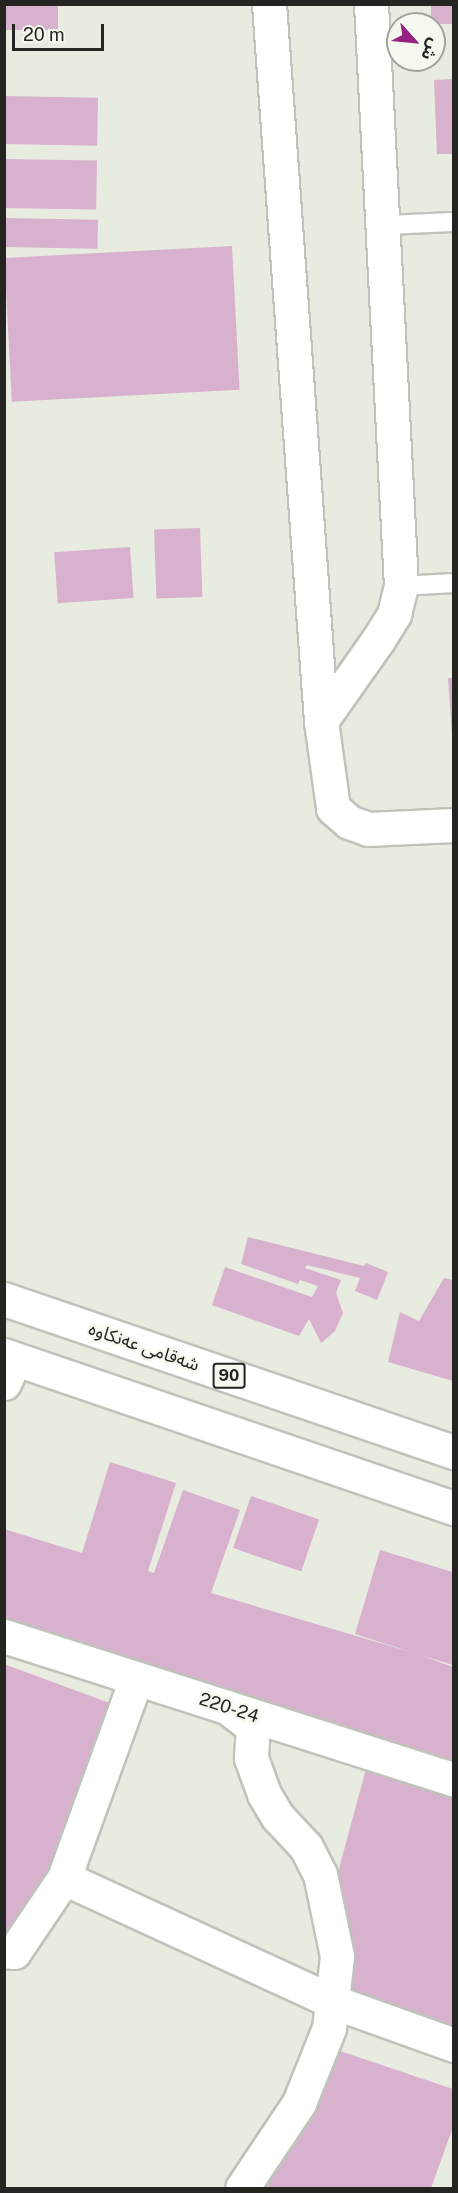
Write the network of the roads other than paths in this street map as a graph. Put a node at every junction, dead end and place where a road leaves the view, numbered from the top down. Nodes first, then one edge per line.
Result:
1 (269, 4) edge
2 (371, 4) edge
3 (453, 222) edge
4 (385, 225) junction
5 (453, 584) edge
6 (401, 586) junction
7 (321, 722) junction
8 (453, 825) edge
9 (4, 1299) edge
10 (8, 1365) edge
11 (453, 1452) edge
12 (453, 1508) edge
13 (4, 1636) edge
14 (136, 1678) junction
15 (226, 1707) junction
16 (453, 1780) edge
17 (64, 1878) junction
18 (4, 1951) edge
19 (334, 2002) junction
20 (453, 2045) edge
21 (242, 2188) edge

1 - 7 main road
2 - 4 main road
3 - 4 lane
4 - 6 main road
5 - 6 lane
6 - 7 main road
7 - 8 main road
9 - 11 main road, شەقامی عەنکاوە / 90
10 - 12 main road
13 - 14 main road, 220-24
14 - 15 main road, 220-24
14 - 17 main road
15 - 16 main road, 220-24
15 - 19 main road
17 - 18 main road
17 - 19 main road
19 - 20 main road
19 - 21 main road

